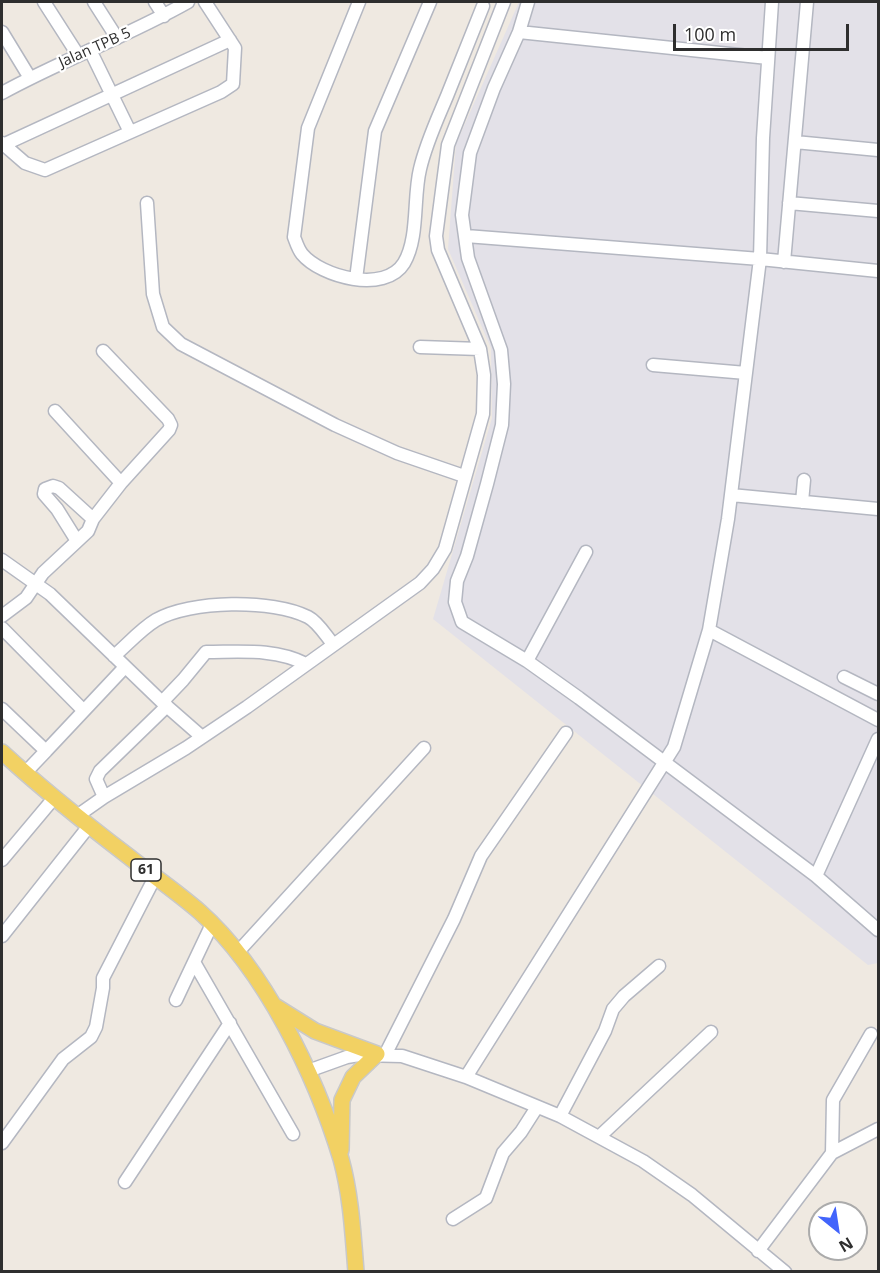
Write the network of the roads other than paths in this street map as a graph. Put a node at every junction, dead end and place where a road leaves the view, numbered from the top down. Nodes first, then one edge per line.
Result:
1 (44, 2) edge
2 (94, 2) edge
3 (155, 2) edge
4 (188, 2) edge
5 (205, 2) edge
6 (359, 2) edge
7 (430, 2) edge
8 (528, 2) edge
9 (772, 2) edge
10 (807, 2) edge
11 (478, 4) edge
12 (501, 7) edge
13 (164, 16) junction
14 (2, 32) edge
15 (519, 32) junction
16 (117, 38) junction
17 (230, 40) junction
18 (84, 53) junction
19 (768, 58) junction
20 (30, 78) junction
21 (2, 93) edge
22 (112, 94) junction
23 (130, 132) junction
24 (795, 142) junction
25 (2, 144) edge
26 (879, 150) edge
27 (147, 203) dead end
28 (789, 203) junction
29 (879, 211) edge
30 (465, 237) junction
31 (760, 259) junction
32 (784, 262) junction
33 (879, 271) edge
34 (356, 279) junction
35 (491, 321) junction
36 (471, 326) junction
37 (420, 347) dead end
38 (480, 349) junction
39 (103, 351) dead end
40 (653, 365) dead end
41 (746, 373) junction
42 (55, 411) dead end
43 (464, 476) junction
44 (804, 480) dead end
45 (121, 483) junction
46 (731, 495) junction
47 (802, 502) junction
48 (879, 509) edge
49 (93, 519) junction
50 (77, 541) junction
51 (586, 552) dead end
52 (2, 560) edge
53 (35, 584) junction
54 (2, 616) edge
55 (2, 628) edge
56 (709, 630) junction
57 (333, 644) junction
58 (114, 656) junction
59 (527, 661) junction
60 (306, 664) junction
61 (125, 667) junction
62 (844, 677) dead end
63 (879, 694) edge
64 (164, 704) junction
65 (2, 709) edge
66 (83, 710) junction
67 (879, 720) edge
68 (566, 734) dead end
69 (202, 737) junction
70 (879, 739) edge
71 (424, 748) dead end
72 (46, 751) junction
73 (2, 752) edge
74 (664, 762) junction
75 (25, 774) junction
76 (104, 797) junction
77 (54, 798) junction
78 (77, 816) junction
79 (89, 826) junction
80 (2, 860) edge
81 (816, 876) junction
82 (155, 877) junction
83 (213, 924) junction
84 (879, 930) edge
85 (2, 936) edge
86 (237, 953) junction
87 (194, 962) junction
88 (659, 966) dead end
89 (176, 1000) dead end
90 (274, 1005) junction
91 (230, 1023) junction
92 (711, 1032) dead end
93 (871, 1034) dead end
94 (381, 1055) junction
95 (308, 1071) junction
96 (466, 1077) junction
97 (537, 1107) junction
98 (560, 1116) junction
99 (879, 1129) edge
100 (293, 1134) dead end
101 (600, 1136) junction
102 (2, 1143) edge
103 (832, 1154) junction
104 (341, 1160) junction
105 (125, 1182) dead end
106 (453, 1219) dead end
107 (759, 1251) junction
108 (356, 1272) edge
109 (785, 1272) edge

1 - 18 street
2 - 16 street
3 - 13 street
4 - 13 street, Jalan TPB 5
5 - 17 street
6 - 34 street
7 - 34 street
8 - 15 street
9 - 19 street
10 - 24 street
11 - 12 street
11 - 34 street
12 - 36 street
13 - 16 street, Jalan TPB 5
14 - 20 street
15 - 19 street
15 - 30 street
16 - 18 street, Jalan TPB 5
17 - 22 street
17 - 23 street
18 - 20 street, Jalan TPB 5
18 - 22 street
19 - 31 street
20 - 21 street, Jalan TPB 5
22 - 23 street
22 - 25 street
23 - 25 street
24 - 26 street
24 - 28 street
27 - 43 street
28 - 29 street
28 - 32 street
30 - 31 street
30 - 35 street
31 - 32 street
31 - 41 street
32 - 33 street
35 - 36 street
35 - 59 street
36 - 38 street
37 - 38 street
38 - 43 street
39 - 45 street
40 - 41 street
41 - 46 street
42 - 45 street
43 - 57 street
44 - 47 street
45 - 49 street
46 - 47 street
46 - 56 street
47 - 48 street
49 - 50 street
49 - 50 street
50 - 53 street
51 - 59 street
52 - 53 street
53 - 54 street
53 - 58 street
55 - 66 street
56 - 67 street
56 - 74 street
57 - 58 street
57 - 60 street
58 - 61 street
59 - 74 street
60 - 64 street
60 - 69 street
61 - 64 street
61 - 66 street
62 - 63 street
64 - 69 street
64 - 76 street
65 - 72 street
66 - 72 street
68 - 94 street
69 - 76 street
70 - 81 street
71 - 86 street
72 - 75 street
73 - 75 main road, 61
74 - 81 street
74 - 96 street
75 - 77 main road, 61
76 - 78 street
77 - 78 main road, 61
77 - 80 street
78 - 79 main road, 61
79 - 82 main road, 61
79 - 85 street
81 - 84 street
82 - 83 main road, 61
82 - 102 street
83 - 86 main road, 61
83 - 87 street
86 - 90 main road, 61
87 - 89 street
87 - 91 street
88 - 98 street
90 - 94 main road
90 - 95 main road, 61
91 - 100 street
91 - 105 street
92 - 101 street
93 - 103 street
94 - 95 street
94 - 96 street
94 - 104 main road
95 - 104 main road, 61
96 - 97 street
97 - 98 street
97 - 106 street
98 - 101 street
99 - 103 street
101 - 107 street
103 - 107 street
104 - 108 main road, 61
107 - 109 street

